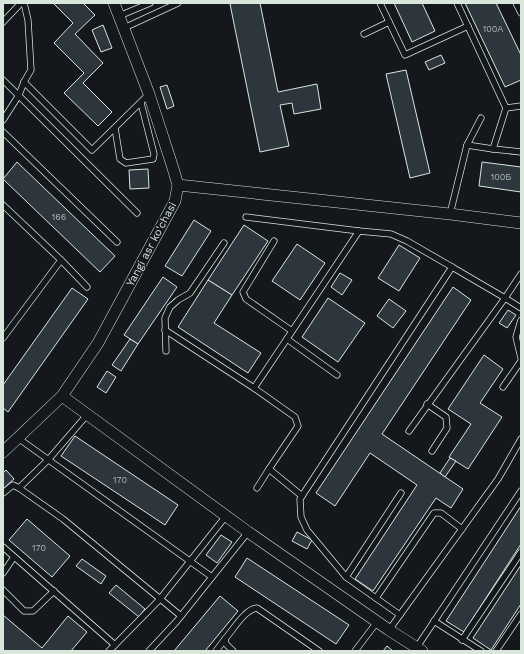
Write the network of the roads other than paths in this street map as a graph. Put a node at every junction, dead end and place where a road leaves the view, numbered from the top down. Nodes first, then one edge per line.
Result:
1 (21, 3) edge
2 (24, 3) edge
3 (114, 3) edge
4 (133, 3) edge
5 (150, 3) edge
6 (178, 3) edge
7 (380, 3) edge
8 (457, 3) edge
9 (516, 3) edge
10 (136, 9) junction
11 (521, 13) edge
12 (119, 16) junction
13 (3, 22) edge
14 (389, 22) junction
15 (468, 26) junction
16 (124, 28) junction
17 (364, 34) dead end
18 (3, 80) edge
19 (24, 82) junction
20 (149, 94) junction
21 (19, 95) junction
22 (140, 103) junction
23 (521, 106) edge
24 (506, 108) junction
25 (482, 118) dead end
26 (3, 120) edge
27 (115, 128) junction
28 (3, 132) edge
29 (467, 145) junction
30 (493, 149) junction
31 (521, 152) edge
32 (178, 185) junction
33 (3, 205) edge
34 (137, 213) dead end
35 (450, 214) junction
36 (246, 217) dead end
37 (521, 223) edge
38 (359, 231) junction
39 (274, 241) dead end
40 (117, 242) dead end
41 (224, 243) dead end
42 (61, 260) junction
43 (452, 267) junction
44 (521, 274) edge
45 (87, 287) dead end
46 (505, 298) junction
47 (521, 308) edge
48 (521, 320) edge
49 (165, 330) junction
50 (292, 331) junction
51 (3, 338) edge
52 (287, 339) junction
53 (166, 351) dead end
54 (521, 358) edge
55 (521, 361) edge
56 (337, 375) dead end
57 (254, 388) junction
58 (503, 388) dead end
59 (62, 396) junction
60 (427, 404) junction
61 (87, 415) junction
62 (409, 431) dead end
63 (18, 438) junction
64 (521, 440) edge
65 (4, 448) edge
66 (432, 451) dead end
67 (48, 460) junction
68 (270, 469) junction
69 (19, 488) junction
70 (257, 488) dead end
71 (521, 491) edge
72 (3, 493) edge
73 (402, 493) dead end
74 (302, 496) junction
75 (226, 516) junction
76 (462, 529) junction
77 (248, 532) junction
78 (3, 548) edge
79 (521, 552) edge
80 (14, 557) junction
81 (191, 562) junction
82 (3, 573) edge
83 (212, 577) junction
84 (346, 577) junction
85 (3, 590) edge
86 (54, 591) junction
87 (376, 598) junction
88 (160, 599) junction
89 (521, 614) edge
90 (400, 615) junction
91 (181, 616) junction
92 (434, 621) junction
93 (378, 622) junction
94 (389, 630) junction
95 (225, 639) junction
96 (462, 640) junction
97 (115, 645) junction
98 (419, 649) edge
99 (110, 651) edge
100 (149, 651) edge
101 (216, 651) edge
102 (233, 651) edge
103 (319, 651) edge
104 (355, 651) edge
105 (481, 651) edge
106 (496, 651) edge

1 - 13 lane
2 - 19 lane
3 - 12 street
4 - 10 lane
5 - 10 lane
6 - 16 lane
7 - 14 lane
8 - 15 lane
9 - 11 lane
10 - 12 lane
12 - 16 street
14 - 15 lane
14 - 17 lane
15 - 24 lane
16 - 20 street
18 - 21 lane
19 - 21 lane
19 - 27 lane
20 - 22 lane
20 - 32 street
21 - 26 lane
21 - 34 lane
22 - 27 lane
22 - 27 lane
23 - 24 lane
24 - 30 lane
25 - 29 lane
28 - 40 lane
29 - 30 lane
29 - 35 lane
30 - 31 lane
32 - 35 street
32 - 59 street, Yangi asr ko'chasi
33 - 42 lane
35 - 37 street
36 - 38 lane
38 - 43 lane
38 - 50 lane
39 - 50 lane
41 - 49 lane
42 - 45 lane
42 - 51 lane
43 - 46 lane
43 - 74 lane
44 - 46 lane
46 - 47 lane
46 - 60 lane
48 - 54 lane
49 - 53 lane
49 - 57 lane
50 - 52 lane
52 - 56 lane
52 - 57 lane
55 - 58 lane
57 - 68 lane
59 - 61 street
59 - 63 street, Yangi asr ko'chasi
60 - 62 lane
60 - 66 lane
61 - 67 lane
61 - 75 street
63 - 65 street, Yangi asr ko'chasi
63 - 67 lane
64 - 76 lane
67 - 69 lane
67 - 81 lane
68 - 70 lane
68 - 74 lane
69 - 72 lane
69 - 88 lane
71 - 92 lane
73 - 84 lane
74 - 84 lane
75 - 77 street
75 - 81 lane
76 - 87 lane
76 - 90 lane
77 - 83 lane
77 - 93 street
78 - 80 lane
79 - 96 lane
80 - 82 lane
80 - 86 lane
81 - 83 lane
81 - 88 lane
83 - 91 lane
84 - 87 lane
85 - 86 lane
86 - 97 lane
87 - 90 lane
88 - 91 lane
88 - 97 lane
89 - 106 lane
90 - 94 lane
91 - 100 lane
92 - 96 lane
92 - 98 lane
93 - 94 street
93 - 104 lane
94 - 98 street
95 - 101 lane
95 - 102 lane
95 - 103 lane
96 - 105 lane
97 - 99 lane

